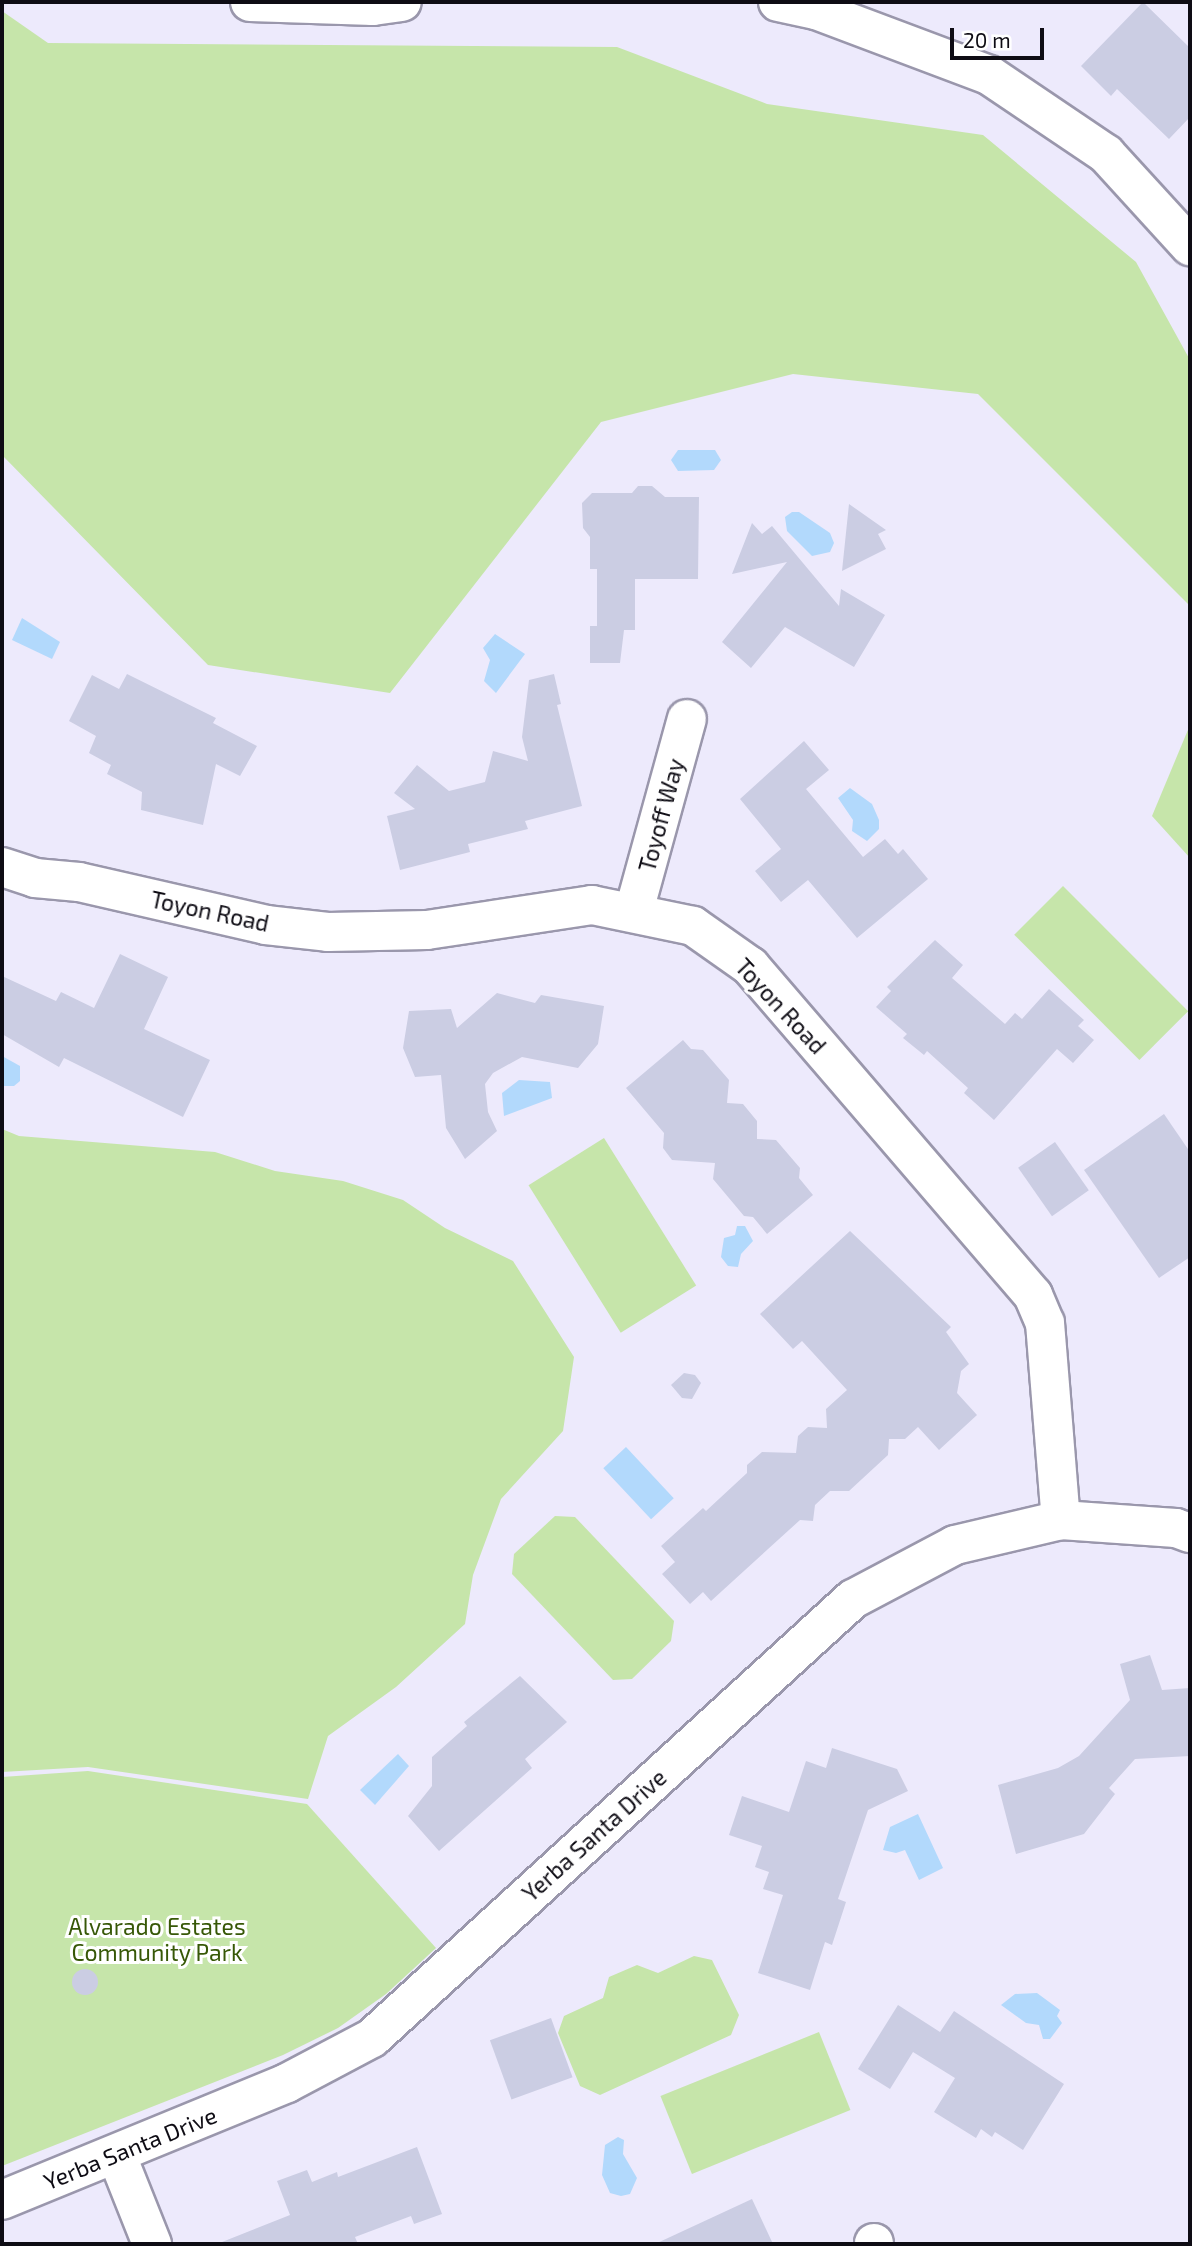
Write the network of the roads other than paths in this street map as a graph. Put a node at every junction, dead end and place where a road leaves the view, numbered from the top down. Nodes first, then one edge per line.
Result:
1 (250, 2) edge
2 (402, 2) edge
3 (778, 2) edge
4 (1190, 246) edge
5 (687, 719) dead end
6 (2, 867) edge
7 (634, 911) junction
8 (1061, 1520) junction
9 (1190, 1533) edge
10 (117, 2155) junction
11 (2, 2200) edge
12 (152, 2244) edge

1 - 2 street
3 - 4 street
5 - 7 street, Toyoff Way
6 - 7 street, Toyon Road
7 - 8 street, Toyon Road
8 - 9 street, Yerba Santa Drive
8 - 10 street, Yerba Santa Drive
10 - 11 street, Yerba Santa Drive
10 - 12 street

